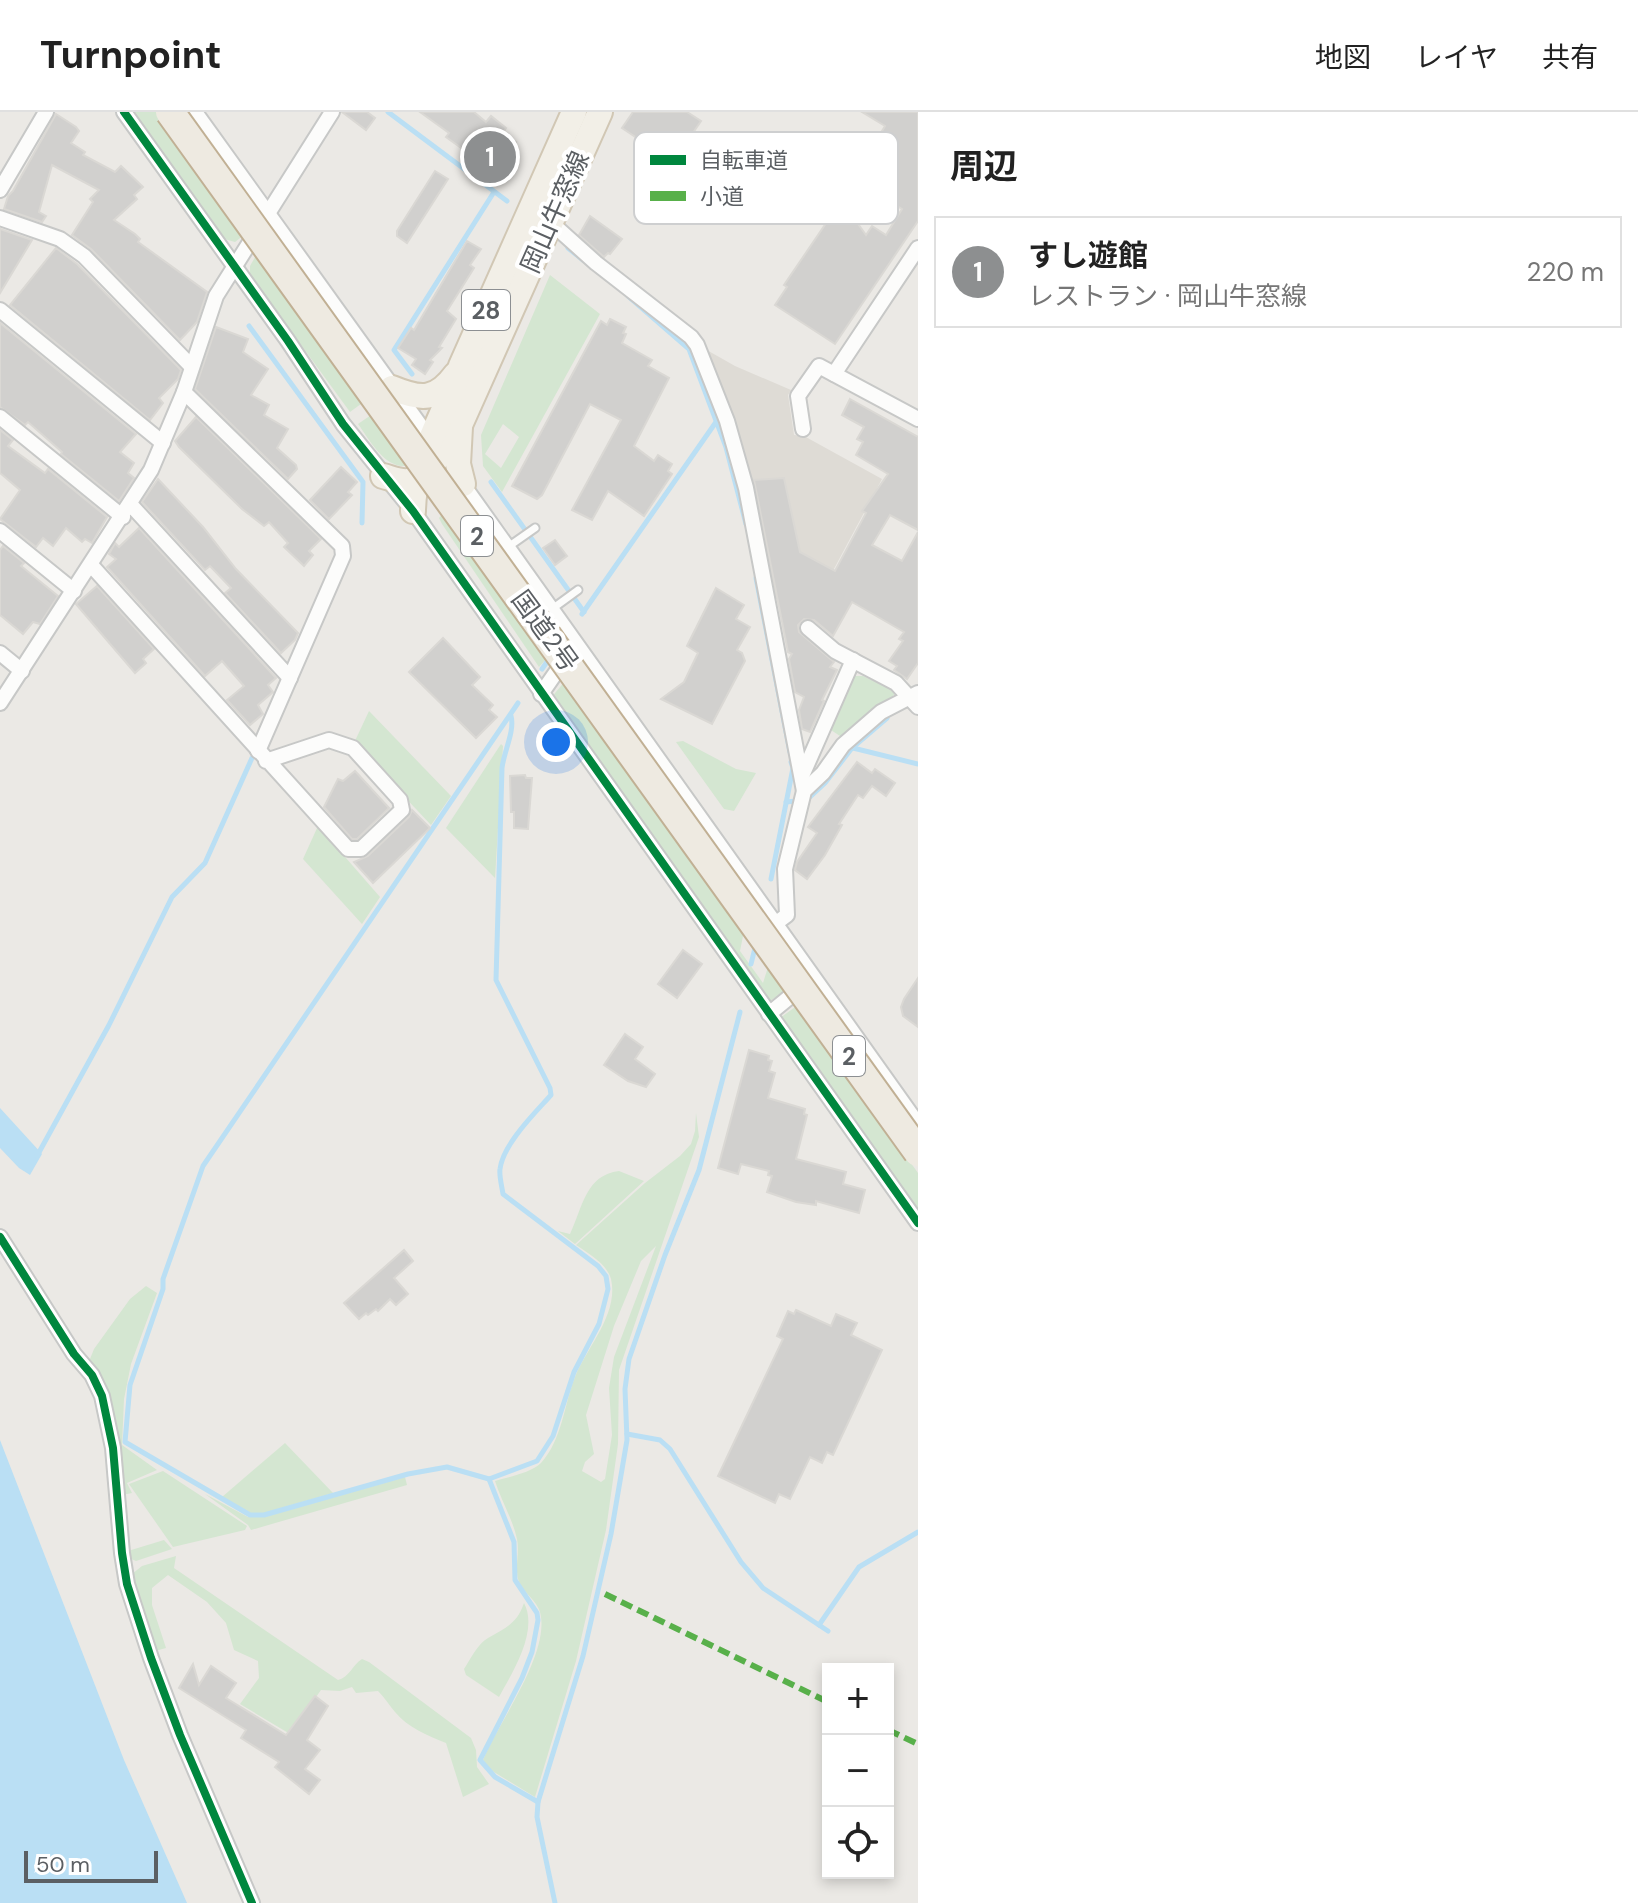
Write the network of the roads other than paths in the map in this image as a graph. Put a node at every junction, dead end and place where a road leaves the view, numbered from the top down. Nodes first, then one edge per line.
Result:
1 (46, 112) edge
2 (124, 112) edge
3 (170, 112) edge
4 (195, 112) edge
5 (332, 112) edge
6 (574, 112) edge
7 (600, 112) edge
8 (0, 190) edge
9 (269, 213) junction
10 (0, 218) edge
11 (538, 231) junction
12 (918, 248) edge
13 (234, 267) junction
14 (0, 310) edge
15 (191, 366) junction
16 (461, 366) junction
17 (834, 374) junction
18 (392, 388) junction
19 (184, 392) junction
20 (0, 417) edge
21 (918, 419) edge
22 (460, 425) junction
23 (803, 429) dead end
24 (163, 443) junction
25 (436, 448) junction
26 (383, 476) junction
27 (417, 478) junction
28 (463, 484) junction
29 (127, 511) junction
30 (413, 511) junction
31 (0, 531) edge
32 (530, 531) dead end
33 (508, 547) junction
34 (91, 565) junction
35 (74, 591) junction
36 (574, 593) dead end
37 (552, 609) junction
38 (808, 628) dead end
39 (577, 643) junction
40 (0, 653) edge
41 (853, 660) junction
42 (22, 671) junction
43 (290, 678) junction
44 (541, 694) junction
45 (915, 699) edge
46 (0, 703) edge
47 (262, 756) junction
48 (803, 792) junction
49 (775, 924) junction
50 (813, 978) junction
51 (769, 1014) junction
52 (918, 1124) edge
53 (918, 1152) edge
54 (918, 1223) edge
55 (0, 1237) edge
56 (252, 1903) edge

1 - 8 street
2 - 13 street
3 - 53 highway, 国道2号 / 2, bridge
4 - 9 street
5 - 9 street
6 - 11 main road, 岡山牛窓線 / 28
7 - 11 main road, 岡山牛窓線 / 28
9 - 13 street
9 - 18 street
10 - 15 street
11 - 16 main road, 岡山牛窓線 / 28
11 - 22 main road, 岡山牛窓線 / 28
11 - 48 street
12 - 17 street
13 - 15 street
13 - 26 street
14 - 24 street
15 - 19 street
16 - 18 main road
16 - 25 main road, 岡山牛窓線 / 28
17 - 21 street
17 - 23 street
18 - 25 street
19 - 24 street
19 - 43 street
20 - 29 street
22 - 25 main road, 岡山牛窓線 / 28
22 - 28 main road
24 - 29 street
25 - 27 main road, 岡山牛窓線 / 28
25 - 28 street
26 - 27 main road
26 - 30 street
27 - 30 main road, 岡山牛窓線 / 28
28 - 33 street
29 - 34 street
29 - 43 street
30 - 44 street
31 - 35 street
32 - 33 lane
33 - 37 street
34 - 35 street
34 - 47 street
35 - 42 street
36 - 37 lane
37 - 39 street
38 - 41 street
39 - 44 street
39 - 49 street
40 - 42 street
41 - 45 street
41 - 48 street
42 - 46 street
43 - 47 street
44 - 51 street
45 - 48 street
47 - 47 street
48 - 49 street
49 - 50 street
50 - 51 street
50 - 52 street
51 - 54 street
55 - 56 street

